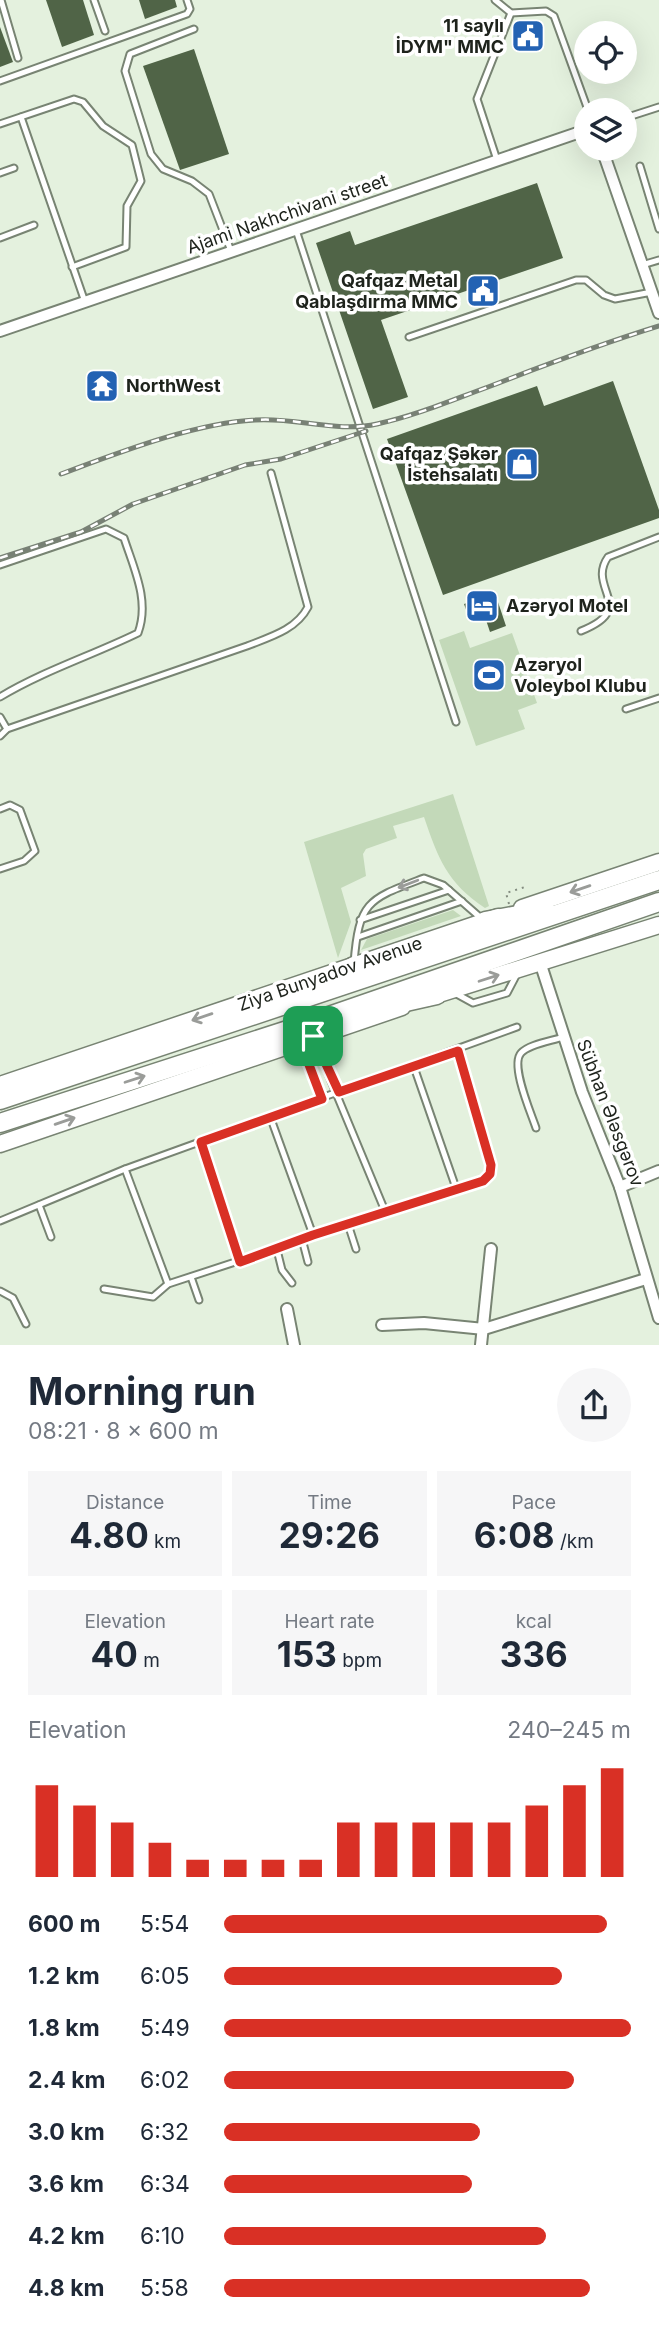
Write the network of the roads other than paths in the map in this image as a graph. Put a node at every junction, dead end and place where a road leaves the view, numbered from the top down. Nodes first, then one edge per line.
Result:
1 (1, 0) edge
2 (94, 0) edge
3 (187, 0) edge
4 (495, 0) edge
5 (511, 13) junction
6 (194, 29) dead end
7 (105, 31) dead end
8 (18, 58) dead end
9 (0, 80) edge
10 (584, 98) edge
11 (659, 107) edge
12 (637, 114) edge
13 (21, 117) junction
14 (0, 124) edge
15 (574, 134) edge
16 (497, 160) junction
17 (606, 161) edge
18 (640, 166) dead end
19 (14, 168) dead end
20 (0, 173) edge
21 (34, 225) dead end
22 (659, 229) edge
23 (296, 230) junction
24 (0, 238) edge
25 (232, 251) junction
26 (659, 260) edge
27 (642, 265) junction
28 (72, 267) junction
29 (652, 292) junction
30 (85, 302) junction
31 (659, 312) edge
32 (0, 331) edge
33 (409, 337) dead end
34 (271, 473) dead end
35 (659, 537) edge
36 (0, 565) edge
37 (581, 631) dead end
38 (0, 697) edge
39 (659, 698) edge
40 (626, 709) dead end
41 (0, 717) edge
42 (456, 722) dead end
43 (6, 729) junction
44 (0, 736) edge
45 (0, 809) edge
46 (659, 862) edge
47 (0, 869) edge
48 (659, 880) edge
49 (449, 890) junction
50 (603, 900) junction
51 (462, 901) junction
52 (659, 902) edge
53 (360, 920) junction
54 (610, 920) junction
55 (485, 921) junction
56 (659, 925) edge
57 (358, 937) junction
58 (540, 962) junction
59 (354, 966) junction
60 (444, 993) joint
61 (295, 1003) junction
62 (517, 1027) dead end
63 (304, 1034) junction
64 (563, 1037) junction
65 (458, 1051) junction
66 (414, 1067) junction
67 (0, 1086) edge
68 (339, 1092) junction
69 (322, 1099) junction
70 (0, 1100) edge
71 (271, 1119) junction
72 (0, 1123) edge
73 (536, 1128) dead end
74 (201, 1142) junction
75 (0, 1143) edge
76 (125, 1169) junction
77 (659, 1171) edge
78 (621, 1187) junction
79 (456, 1188) junction
80 (39, 1205) junction
81 (386, 1211) junction
82 (0, 1221) edge
83 (348, 1224) junction
84 (313, 1235) junction
85 (51, 1237) dead end
86 (302, 1239) junction
87 (356, 1249) dead end
88 (491, 1249) dead end
89 (277, 1250) junction
90 (240, 1262) junction
91 (308, 1262) dead end
92 (191, 1278) junction
93 (646, 1279) junction
94 (292, 1283) dead end
95 (168, 1284) junction
96 (104, 1289) dead end
97 (0, 1291) edge
98 (199, 1300) dead end
99 (286, 1309) dead end
100 (659, 1318) edge
101 (26, 1324) dead end
102 (382, 1325) dead end
103 (484, 1329) junction
104 (294, 1345) edge
105 (481, 1345) edge

1 - 8 lane
2 - 7 lane
3 - 9 lane
4 - 5 lane
5 - 10 lane
5 - 16 lane
6 - 25 lane
11 - 12 lane
13 - 14 lane
13 - 28 lane
13 - 28 lane
15 - 16 street, Ajami Nakhchivani street
16 - 23 street, Ajami Nakhchivani street
17 - 27 street
18 - 22 lane
19 - 20 lane
21 - 24 lane
23 - 25 street, Ajami Nakhchivani street
23 - 42 lane
25 - 30 street, Ajami Nakhchivani street
26 - 27 lane
27 - 29 street
28 - 30 lane
29 - 31 street
29 - 33 lane
30 - 32 street, Ajami Nakhchivani street
34 - 43 lane
35 - 37 lane
36 - 38 lane
39 - 40 lane
41 - 43 lane
43 - 44 lane
45 - 47 lane
46 -> 55 main road, Ziya Bunyadov Avenue
48 - 50 main road, Ziya Bunyadov Avenue
49 - 51 lane
49 - 53 lane
49 -> 53 lane
50 - 55 main road
50 - 61 main road, Ziya Bunyadov Avenue
51 - 55 lane
51 - 57 lane
52 - 54 main road
53 - 57 lane
54 - 58 main road
54 - 63 main road
55 - 59 main road, Ziya Bunyadov Avenue
56 - 58 main road
57 - 59 lane
60 -> 58 main road
58 - 64 street, Sübhan Ələsgərov
59 - 61 main road
59 -> 67 main road, Ziya Bunyadov Avenue
60 - 63 main road
61 - 70 main road, Ziya Bunyadov Avenue
62 - 65 lane
63 - 68 lane
63 - 69 lane
72 -> 63 main road
75 -> 63 main road
64 - 73 lane
64 - 78 street, Sübhan Ələsgərov
65 - 66 lane
65 - 79 lane
66 - 68 lane
66 - 79 lane
68 - 69 lane
68 - 81 lane
69 - 71 lane
71 - 74 lane
71 - 84 lane
74 - 76 lane
74 - 90 lane
76 - 80 lane
76 - 95 lane
77 - 78 street
78 - 93 street, Sübhan Ələsgərov
79 - 81 lane
80 - 82 lane
80 - 85 lane
81 - 83 lane
83 - 84 lane
83 - 87 lane
84 - 86 lane
86 - 89 lane
86 - 91 lane
88 - 103 street
89 - 90 lane
89 - 94 lane
90 - 92 lane
92 - 95 lane
92 - 98 lane
93 - 100 street, Sübhan Ələsgərov
93 - 103 street
95 - 96 lane
97 - 101 lane
99 - 104 street
102 - 103 street
103 - 105 street

